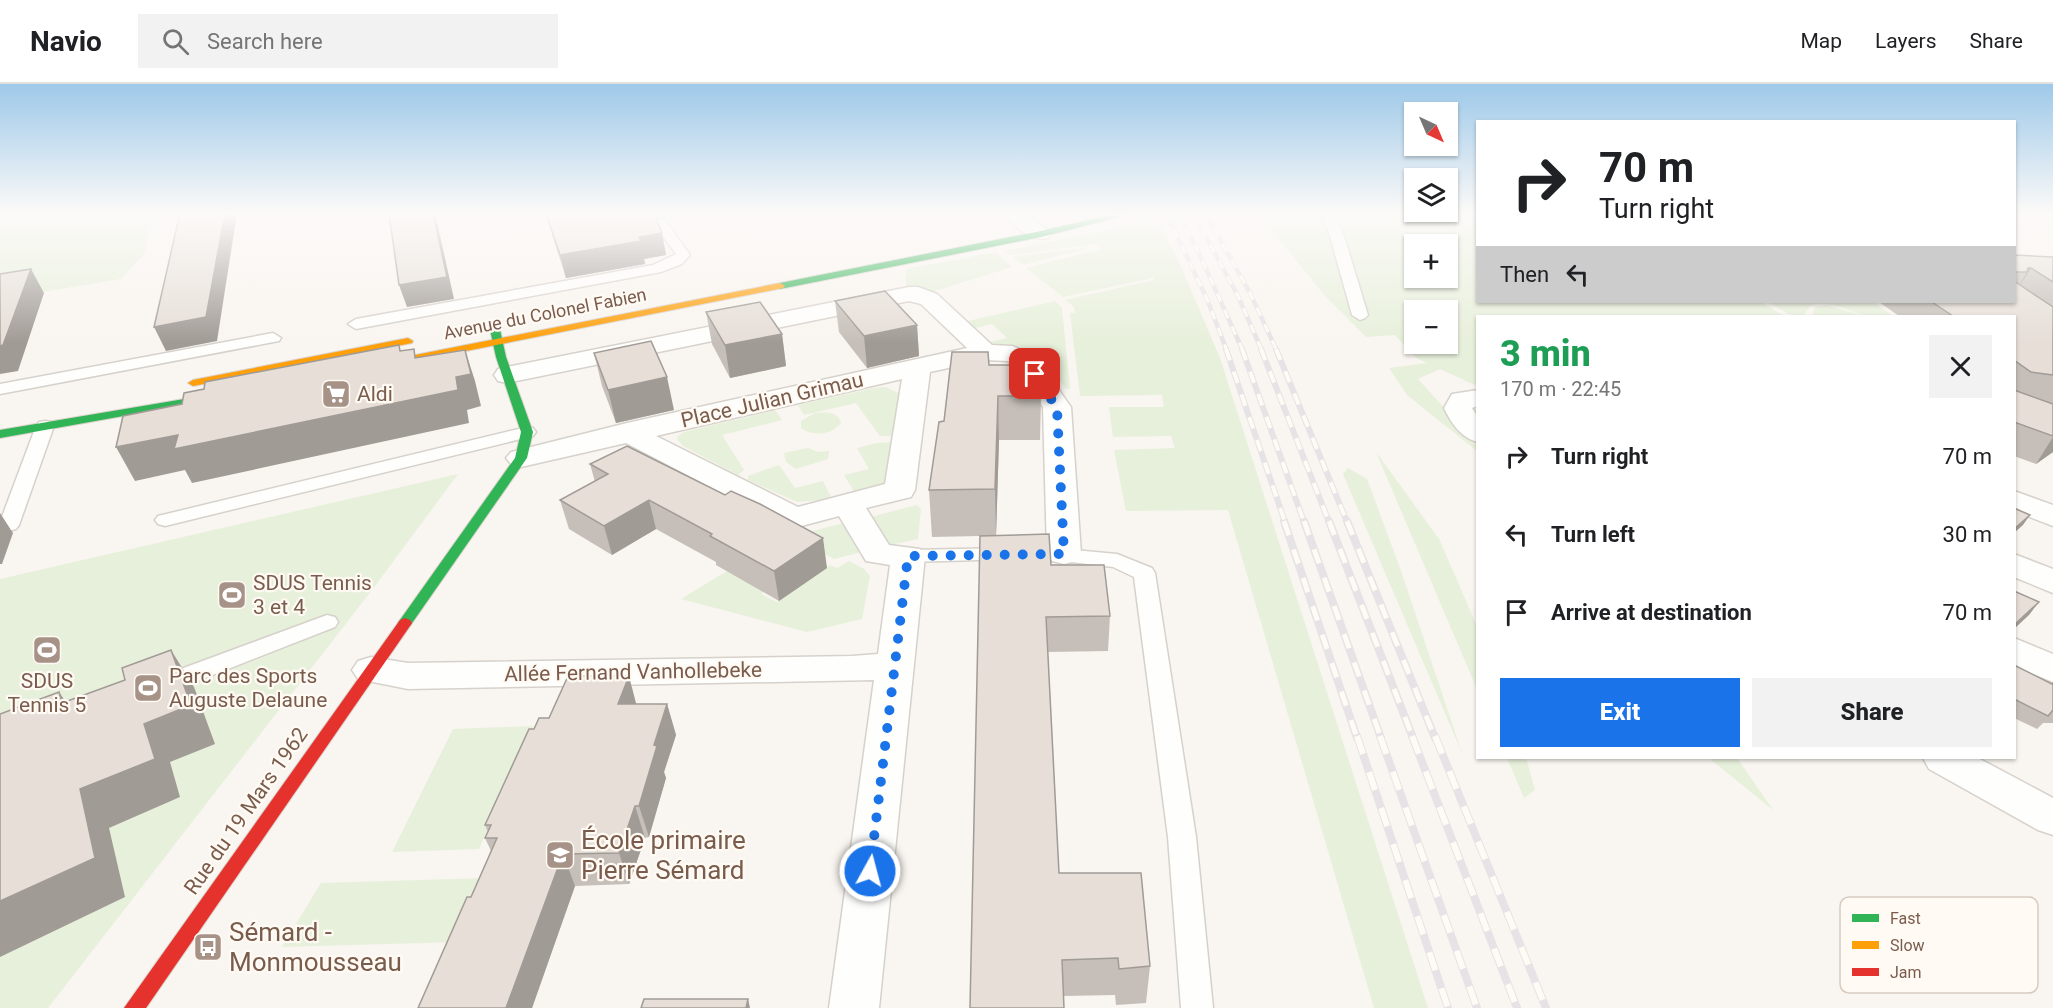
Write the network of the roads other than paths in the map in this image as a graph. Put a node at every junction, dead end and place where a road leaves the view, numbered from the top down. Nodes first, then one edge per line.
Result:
1 (682, 256) edge
2 (880, 256) edge
3 (1343, 256) edge
4 (1360, 315) dead end
5 (356, 324) dead end
6 (493, 325) dead end
7 (273, 338) dead end
8 (420, 339) dead end
9 (499, 342) junction
10 (985, 352) junction
11 (370, 367) edge
12 (917, 368) junction
13 (507, 375) junction
14 (183, 385) dead end
15 (0, 389) edge
16 (236, 393) edge
17 (1476, 398) edge
18 (45, 426) junction
19 (627, 432) junction
20 (1476, 432) edge
21 (0, 434) edge
22 (524, 445) junction
23 (2016, 501) edge
24 (848, 504) junction
25 (2053, 516) edge
26 (165, 520) dead end
27 (9, 525) dead end
28 (1064, 554) junction
29 (908, 556) junction
30 (2016, 565) edge
31 (2053, 582) edge
32 (327, 622) dead end
33 (2016, 651) edge
34 (895, 665) junction
35 (2053, 669) edge
36 (371, 670) junction
37 (142, 693) edge
38 (1946, 759) edge
39 (2053, 818) edge
40 (134, 1008) edge
41 (854, 1008) edge
42 (1197, 1008) edge

1 - 5 lane
2 - 9 main road, Avenue du Colonel Fabien
3 - 4 lane
6 - 9 main road
7 - 15 lane
8 - 14 main road, Avenue du Colonel Fabien
9 - 11 main road, Avenue du Colonel Fabien
9 - 13 main road
10 - 12 street, Place Julian Grimau
10 - 13 street
10 - 28 street, Place Julian Grimau
12 - 19 street, Place Julian Grimau
12 - 24 street, Place Julian Grimau
13 - 22 main road
16 - 18 main road
17 - 20 street
18 - 21 main road
18 - 27 lane
19 - 22 street, Place Julian Grimau
19 - 24 street, Place Julian Grimau
22 - 26 lane
22 - 36 main road, Rue du 19 Mars 1962
23 - 25 street
24 - 29 street
28 - 29 lane
28 - 42 lane
29 - 34 street
30 - 31 street
32 - 37 lane
33 - 35 street
34 - 36 street, Allée Fernand Vanhollebeke
34 - 41 street
36 - 40 main road, Rue du 19 Mars 1962
38 - 39 street

